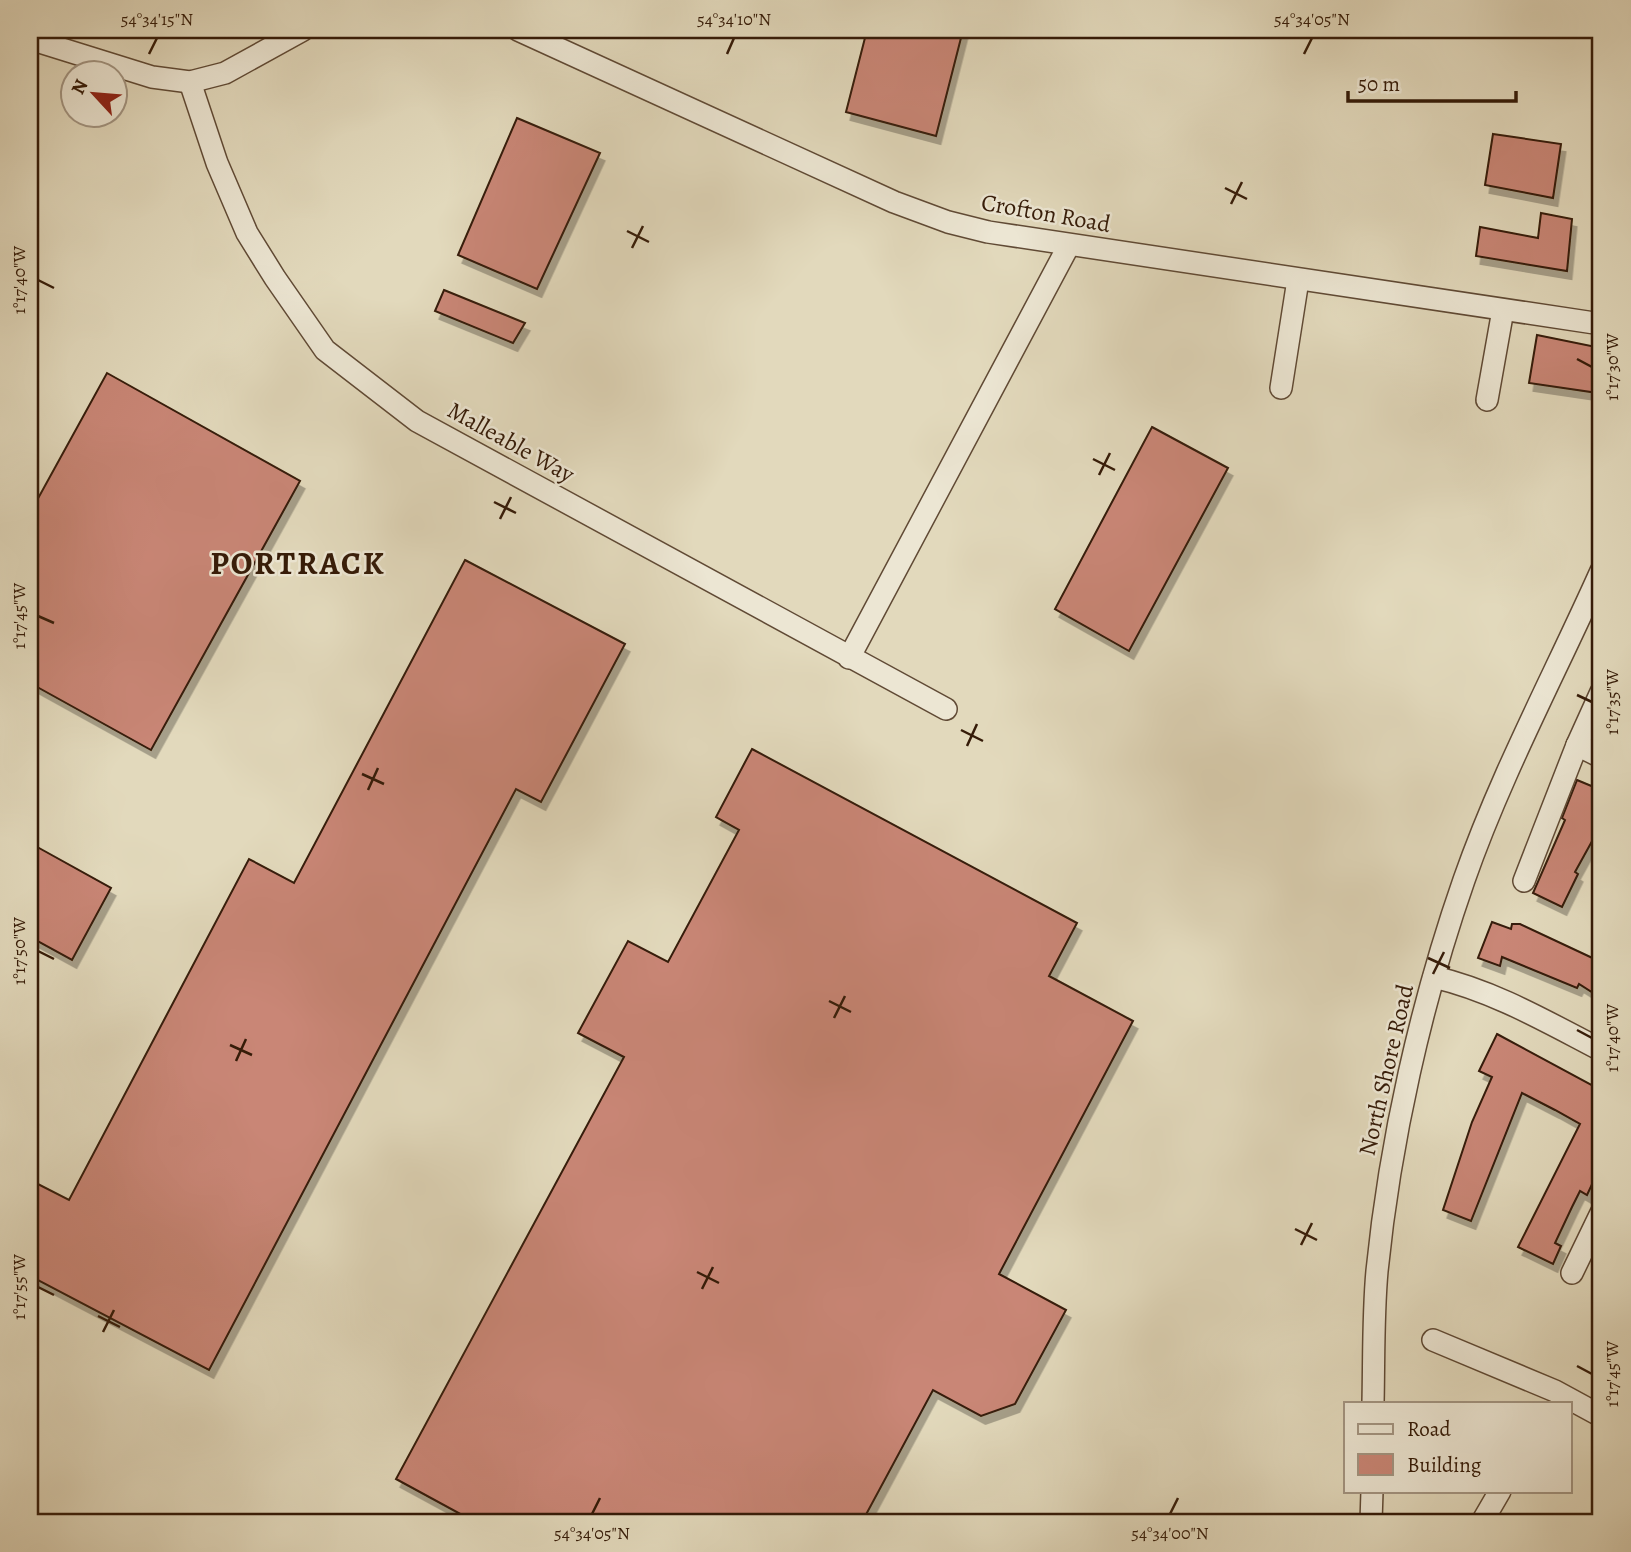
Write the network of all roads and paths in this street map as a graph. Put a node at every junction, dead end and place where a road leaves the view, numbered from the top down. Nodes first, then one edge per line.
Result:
1 (303, 30) edge
2 (517, 30) edge
3 (30, 39) edge
4 (190, 82) junction
5 (1069, 245) junction
6 (1298, 280) junction
7 (1503, 310) junction
8 (1601, 324) edge
9 (1281, 388) dead end
10 (1488, 400) dead end
11 (1601, 571) edge
12 (849, 658) junction
13 (1601, 692) edge
14 (946, 709) dead end
15 (1577, 745) junction
16 (1601, 757) edge
17 (1524, 881) dead end
18 (1434, 976) junction
19 (1601, 1049) edge
20 (1601, 1213) edge
21 (1572, 1273) dead end
22 (1433, 1340) dead end
23 (1552, 1397) edge
24 (1373, 1402) edge
25 (1572, 1405) edge
26 (1601, 1416) edge
27 (1372, 1492) edge
28 (1499, 1492) edge
29 (1371, 1522) edge
30 (1482, 1522) edge

1 - 4 street
2 - 5 street, Crofton Road
3 - 4 street
4 - 12 street, Malleable Way
5 - 6 street, Crofton Road
5 - 12 street
6 - 7 street, Crofton Road
6 - 9 street
7 - 8 street, Crofton Road
7 - 10 street
11 - 18 street, North Shore Road
12 - 14 street, Malleable Way
13 - 15 street
15 - 16 street
15 - 17 street
18 - 19 street
18 - 24 street, North Shore Road
20 - 21 street
22 - 23 street
25 - 26 street
27 - 29 street
28 - 30 street

